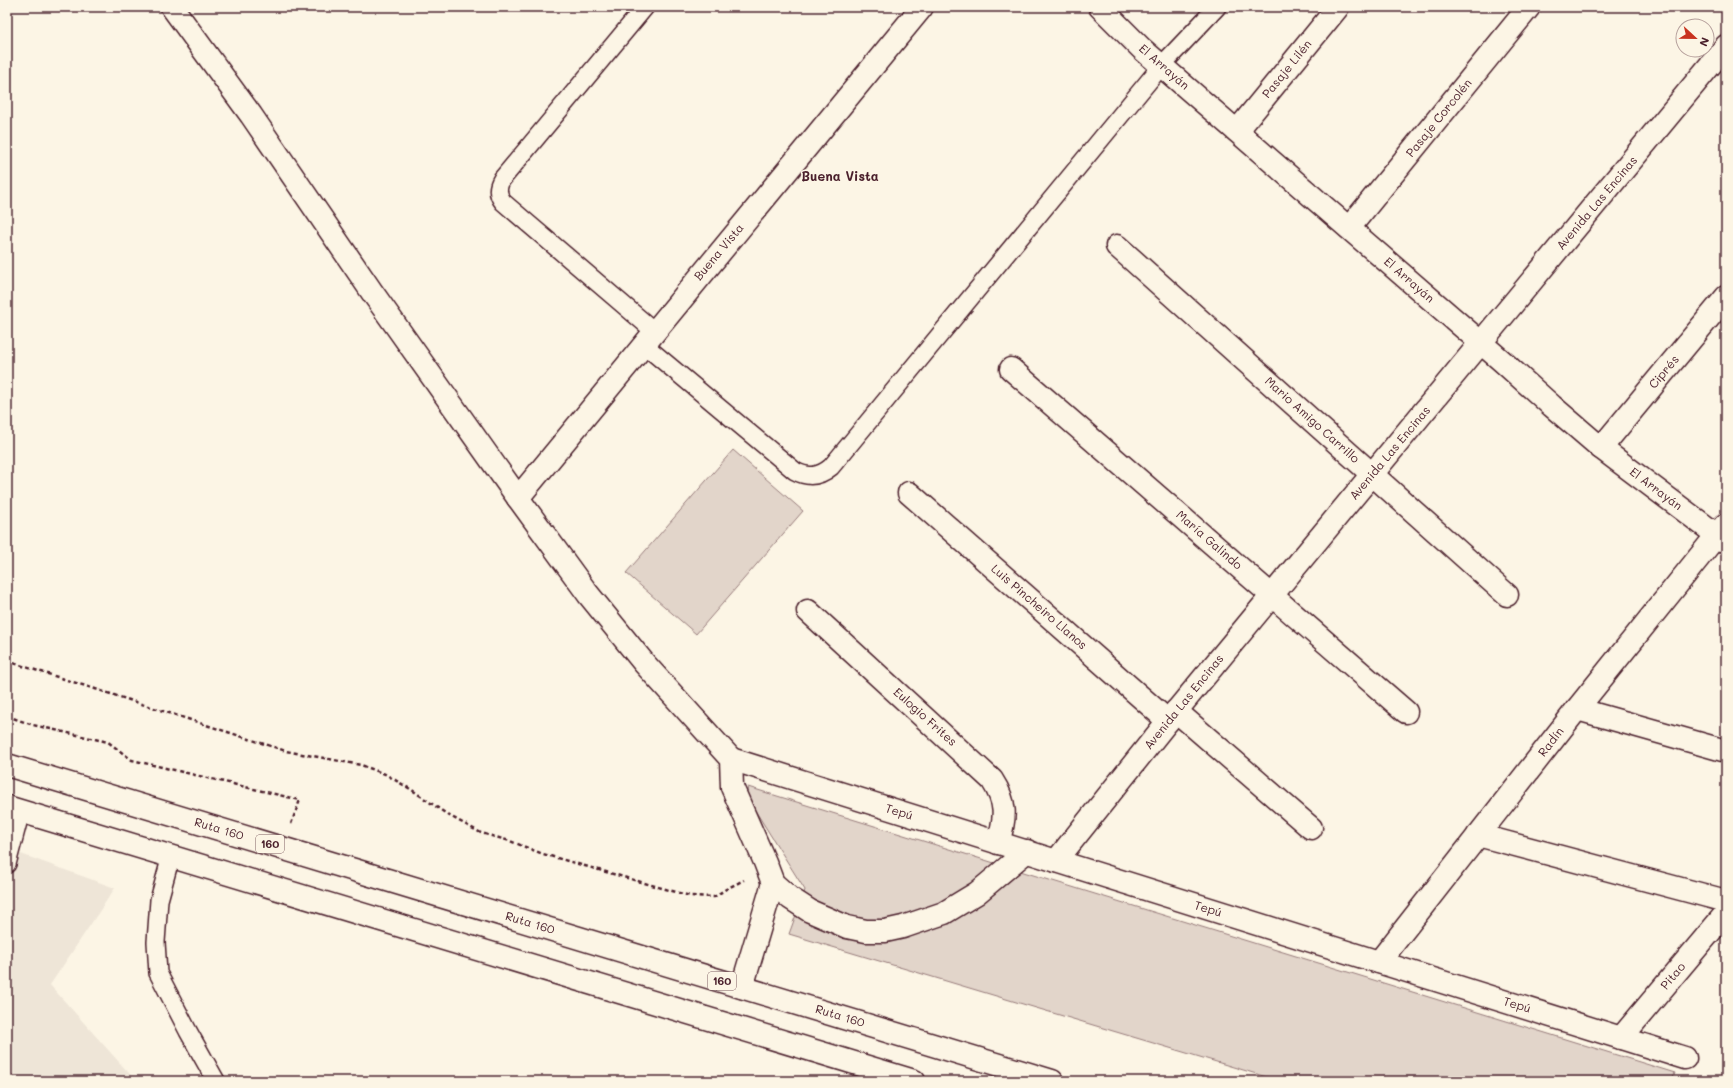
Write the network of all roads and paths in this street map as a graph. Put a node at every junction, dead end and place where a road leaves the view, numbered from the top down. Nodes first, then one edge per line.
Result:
1 (172, 7) edge
2 (645, 7) edge
3 (922, 7) edge
4 (1100, 7) edge
5 (1217, 7) edge
6 (1338, 7) edge
7 (1529, 7) edge
8 (1726, 46) edge
9 (1162, 65) junction
10 (1237, 131) junction
11 (1349, 228) junction
12 (1117, 246) dead end
13 (1726, 297) edge
14 (649, 337) junction
15 (1481, 343) junction
16 (1011, 369) dead end
17 (1601, 448) junction
18 (1372, 474) junction
19 (909, 493) dead end
20 (518, 498) junction
21 (1723, 534) edge
22 (1272, 595) junction
23 (1507, 595) dead end
24 (808, 611) dead end
25 (7, 662) edge
26 (1577, 709) junction
27 (1406, 712) dead end
28 (7, 716) edge
29 (1172, 716) junction
30 (1726, 750) edge
31 (731, 759) junction
32 (7, 764) edge
33 (14, 809) edge
34 (1311, 828) dead end
35 (1478, 835) junction
36 (998, 842) junction
37 (283, 848) junction
38 (1027, 851) junction
39 (171, 856) junction
40 (1056, 861) junction
41 (7, 864) edge
42 (773, 883) junction
43 (1726, 902) edge
44 (1726, 913) edge
45 (1378, 962) junction
46 (742, 987) junction
47 (1621, 1038) junction
48 (1685, 1058) dead end
49 (216, 1081) edge
50 (914, 1081) edge
51 (1052, 1081) edge

1 - 20 main road
2 - 14 lane
3 - 14 main road, Buena Vista
4 - 9 main road, El Arrayán
5 - 9 lane
6 - 10 main road, Pasaje Lilén
7 - 11 main road, Pasaje Corcolén
8 - 15 main road, Avenida Las Encinas
9 - 10 main road, El Arrayán
9 - 14 lane
10 - 11 main road, El Arrayán
11 - 15 main road, El Arrayán
12 - 18 main road, Mario Amigo Carrillo
13 - 17 main road, Ciprés
14 - 20 main road, Buena Vista
15 - 17 main road, El Arrayán
15 - 18 main road, Avenida Las Encinas
16 - 22 main road, María Galindo
17 - 21 main road, El Arrayán
18 - 22 main road, Avenida Las Encinas
18 - 23 main road, Mario Amigo Carrillo
19 - 29 main road, Luis Pincheiro Llanos
20 - 31 main road
21 - 26 main road, Radín
22 - 27 main road, María Galindo
22 - 29 main road, Avenida Las Encinas
24 - 36 main road, Eulogio Frites
25 - 42 path
26 - 30 main road
26 - 35 main road, Radín
28 - 37 path
29 - 34 main road, Luis Pincheiro Llanos
29 - 40 main road, Avenida Las Encinas
31 - 36 main road, Tepú
31 - 42 main road
32 - 37 main road, Ruta 160 / 160
33 - 39 main road
33 - 41 lane
35 - 43 main road
35 - 45 main road, Radín
36 - 38 main road, Tepú
37 - 46 main road, Ruta 160 / 160
38 - 40 main road, Tepú
38 - 42 main road
39 - 49 lane
39 - 50 main road
40 - 45 main road, Tepú
42 - 46 main road
44 - 47 main road, Pitao
45 - 47 main road, Tepú
46 - 51 main road, Ruta 160 / 160
47 - 48 main road, Tepú

